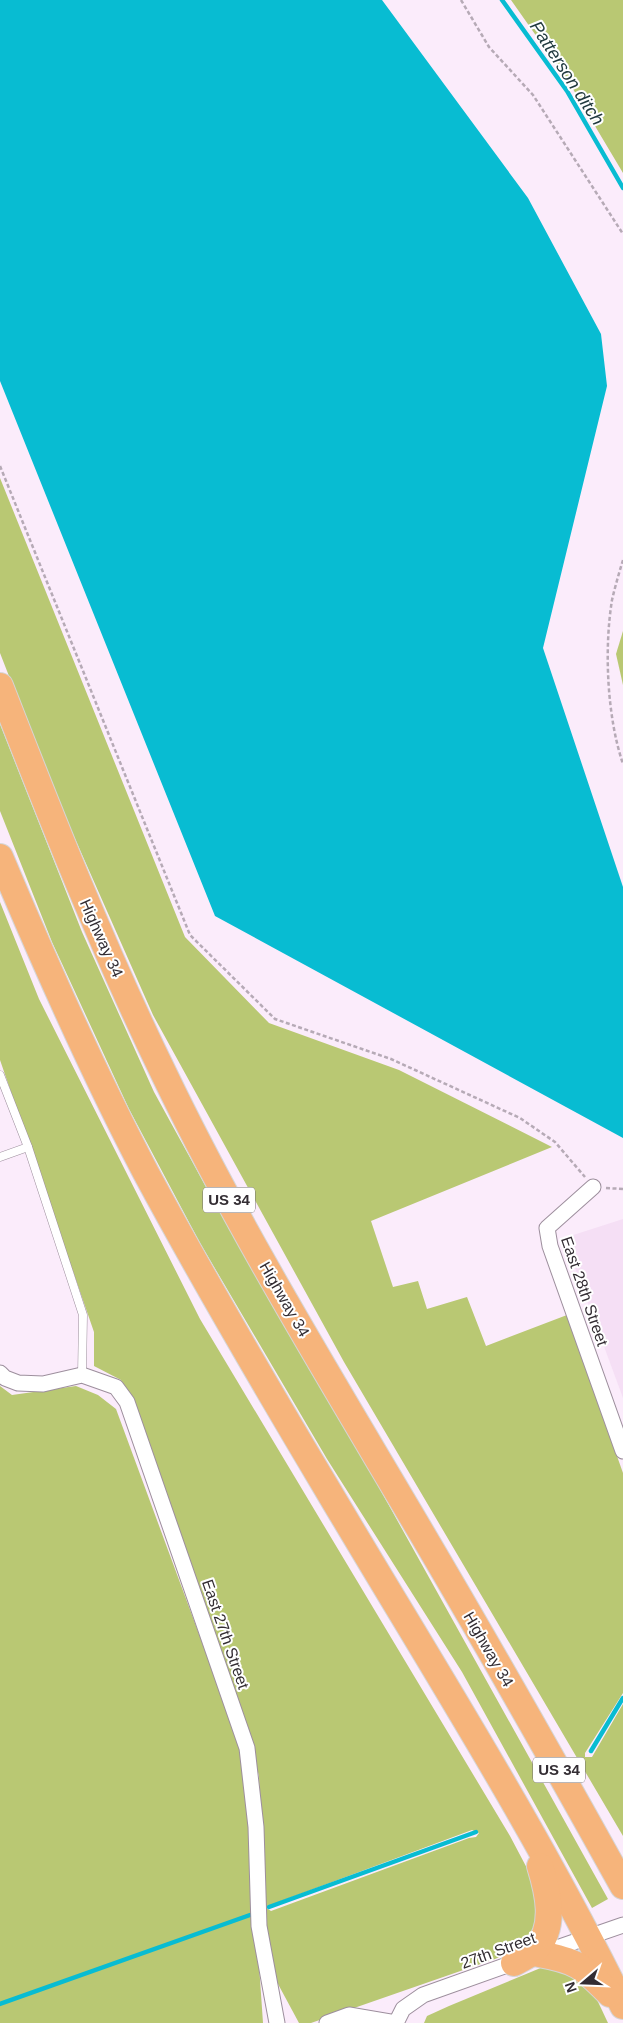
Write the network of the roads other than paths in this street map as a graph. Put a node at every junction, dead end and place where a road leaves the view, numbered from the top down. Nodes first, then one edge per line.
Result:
1 (0, 686) edge
2 (0, 857) edge
3 (0, 1075) edge
4 (28, 1147) junction
5 (0, 1157) edge
6 (593, 1187) road end
7 (0, 1373) edge
8 (82, 1375) junction
9 (623, 1451) edge
10 (529, 1830) junction
11 (605, 1854) junction
12 (623, 1872) edge
13 (623, 1886) edge
14 (623, 1925) edge
15 (589, 1936) junction
16 (539, 1954) junction
17 (514, 1963) junction
18 (623, 2006) edge
19 (277, 2023) edge
20 (327, 2023) edge
21 (396, 2023) edge

1 - 11 highway, Highway 34 / US 34
2 - 10 highway
3 - 4 lane
4 - 5 lane
4 - 8 lane
6 - 9 street, East 28th Street
7 - 8 street
8 - 19 street, East 27th Street
10 - 15 highway
10 - 17 highway
11 - 12 highway
11 - 13 highway, Highway 34 / US 34
14 - 15 street, 27th Street
15 - 16 street, 27th Street
15 - 18 highway
16 - 17 street, 27th Street
16 - 18 highway
17 - 21 street, 27th Street
20 - 21 street

